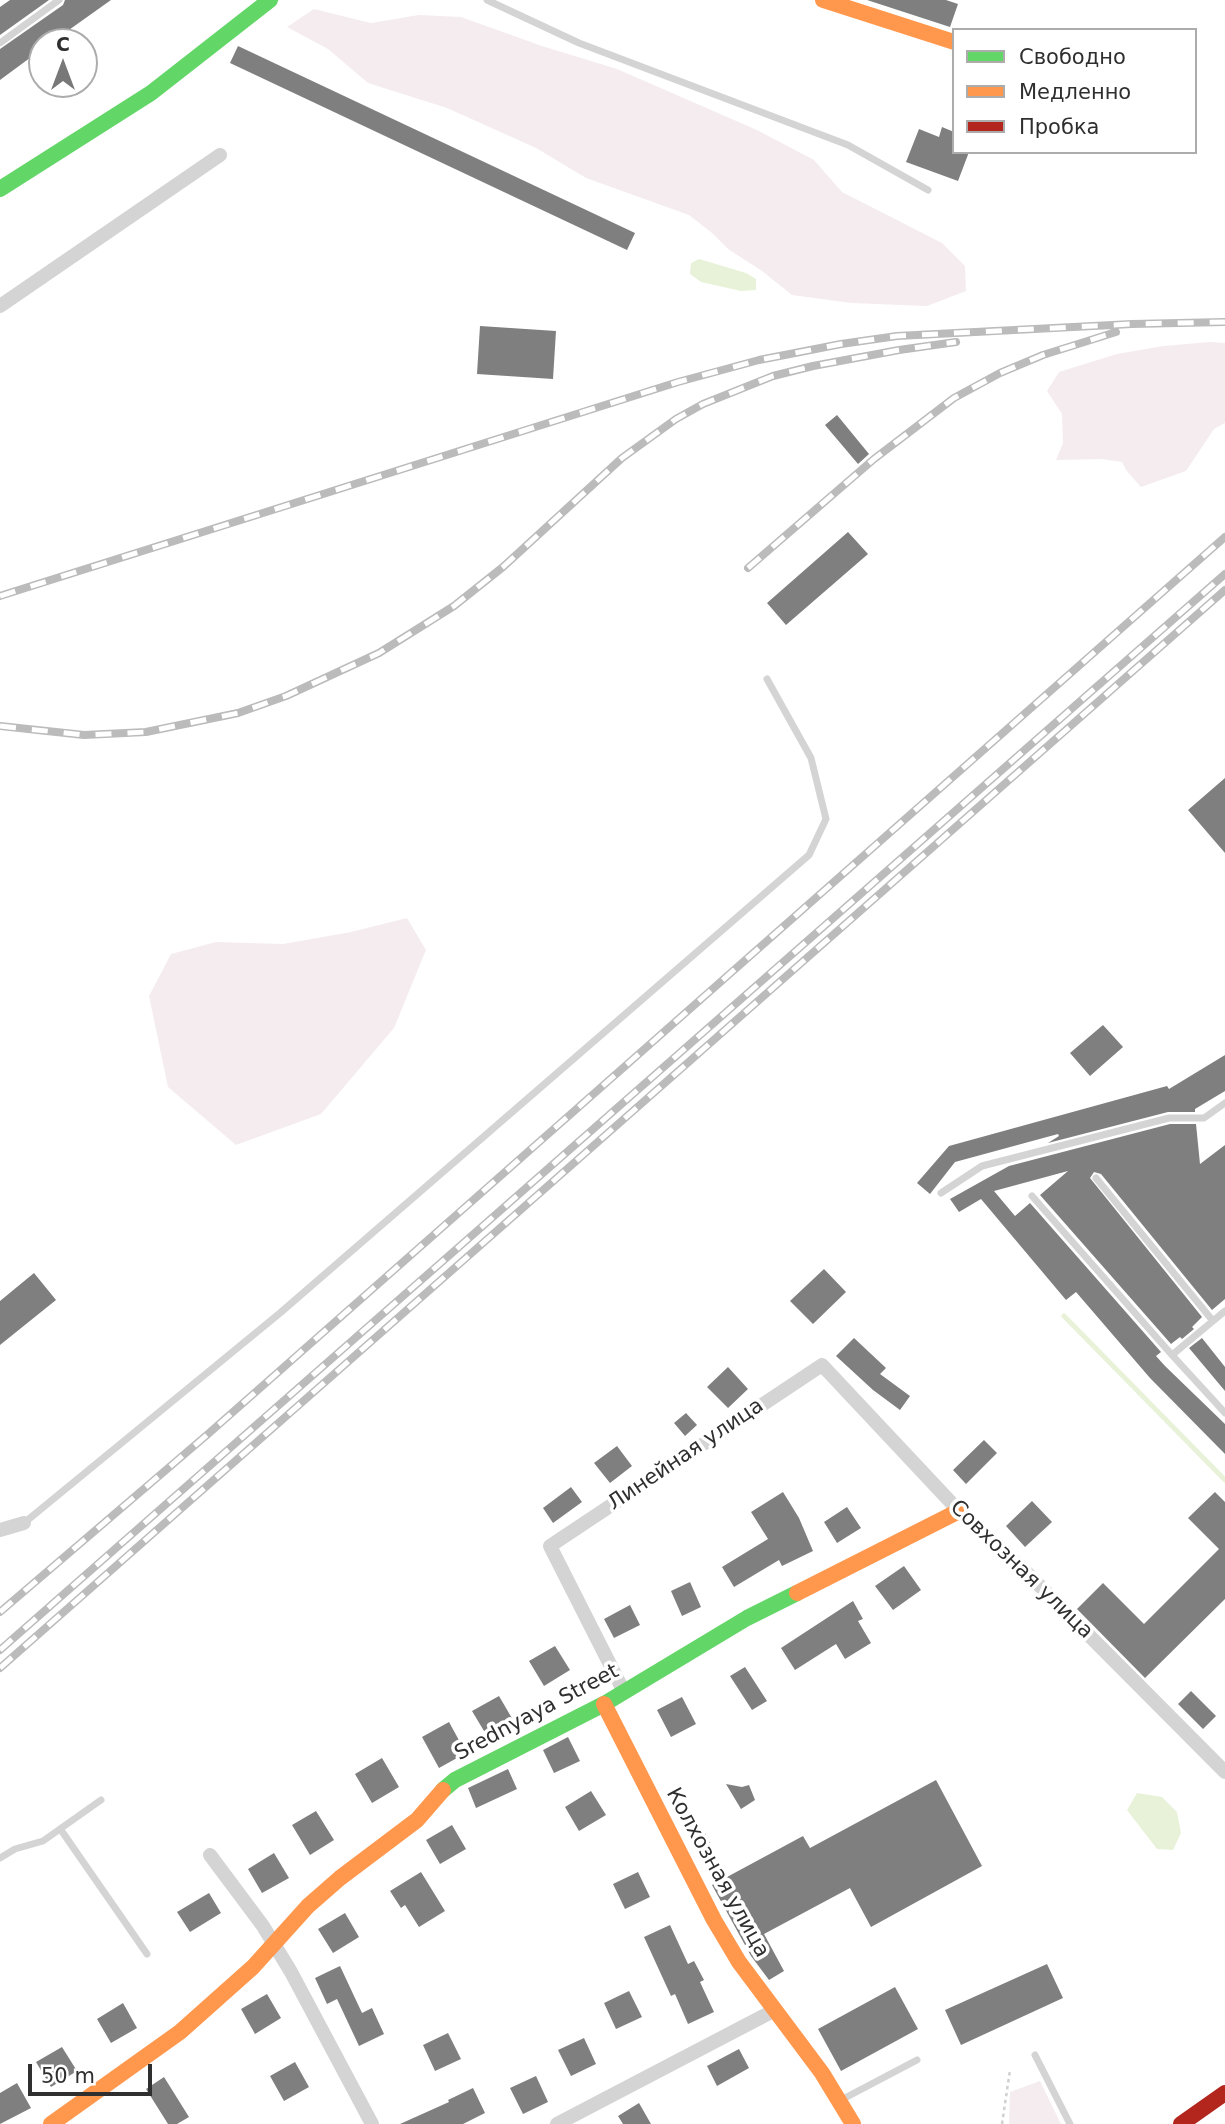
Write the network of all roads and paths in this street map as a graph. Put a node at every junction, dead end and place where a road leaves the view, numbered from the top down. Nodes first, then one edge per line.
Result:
1 (60, 0) edge
2 (270, 0) edge
3 (487, 0) edge
4 (823, 0) edge
5 (952, 41) edge
6 (0, 43) edge
7 (220, 156) dead end
8 (0, 190) edge
9 (928, 190) dead end
10 (0, 306) edge
11 (767, 679) dead end
12 (1225, 1103) edge
13 (1096, 1178) dead end
14 (941, 1193) dead end
15 (1032, 1196) dead end
16 (1225, 1311) edge
17 (1213, 1321) junction
18 (1172, 1355) junction
19 (822, 1365) joint
20 (1225, 1413) edge
21 (959, 1511) junction
22 (24, 1523) joint
23 (0, 1530) edge
24 (624, 1692) junction
25 (604, 1704) junction
26 (1225, 1772) edge
27 (101, 1800) dead end
28 (61, 1830) junction
29 (210, 1855) dead end
30 (0, 1858) edge
31 (274, 1944) junction
32 (147, 1954) dead end
33 (775, 2010) junction
34 (1035, 2055) dead end
35 (917, 2060) dead end
36 (1010, 2070) dead end
37 (1225, 2093) edge
38 (840, 2100) junction
39 (51, 2124) edge
40 (372, 2124) edge
41 (557, 2124) edge
42 (853, 2124) edge
43 (1002, 2124) edge
44 (1070, 2124) edge
45 (1181, 2124) edge

1 - 6 lane
2 - 8 street
3 - 9 lane
4 - 5 street
7 - 10 street
11 - 22 lane
12 - 14 lane
13 - 17 lane
15 - 18 lane
16 - 17 lane
17 - 18 lane
18 - 20 lane
19 - 21 street, Совхозная улица
19 - 24 street, Линейная улица
21 - 24 street, Srednyaya Street
21 - 26 street, Совхозная улица
22 - 23 street
24 - 25 street, Srednyaya Street
25 - 31 street, Srednyaya Street
25 - 33 street, Колхозная улица
27 - 28 lane
28 - 30 lane
28 - 32 lane
29 - 31 street
31 - 39 street, Srednyaya Street
31 - 40 street
33 - 38 street, Колхозная улица
33 - 41 street
34 - 44 lane
35 - 38 lane
36 - 43 path
37 - 45 street
38 - 42 street, Колхозная улица

